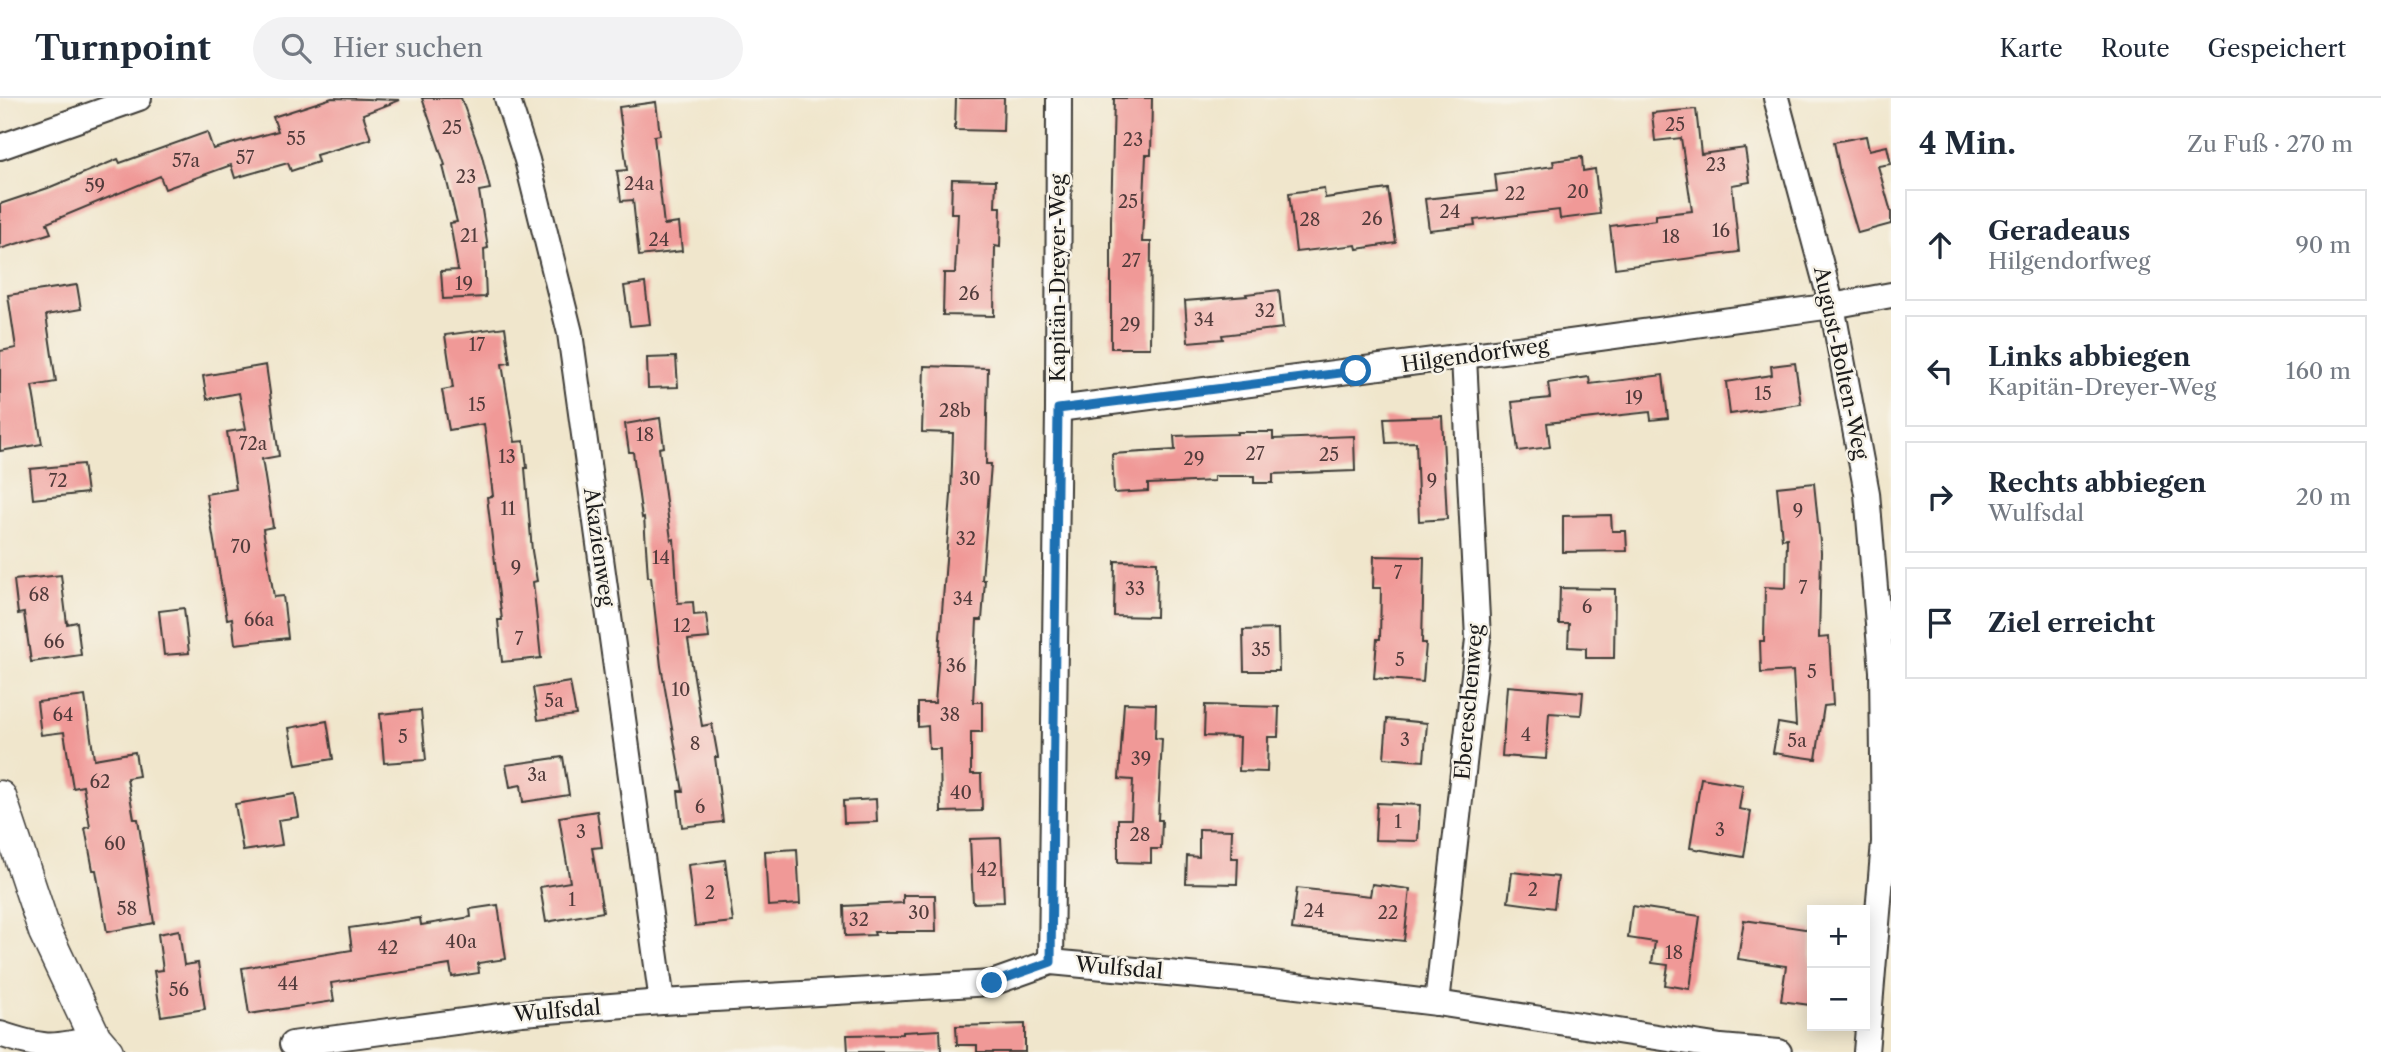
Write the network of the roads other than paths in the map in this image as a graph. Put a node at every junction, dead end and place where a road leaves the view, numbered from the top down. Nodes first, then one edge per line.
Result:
1 (139, 98) edge
2 (507, 98) edge
3 (1059, 98) edge
4 (1776, 98) edge
5 (0, 146) edge
6 (1891, 295) edge
7 (1832, 306) junction
8 (1464, 357) junction
9 (1058, 409) junction
10 (0, 797) edge
11 (1051, 962) junction
12 (662, 1002) junction
13 (1437, 1003) junction
14 (0, 1034) edge
15 (1626, 1043) edge
16 (292, 1044) dead end
17 (101, 1045) edge
18 (1779, 1052) edge
19 (1866, 1052) edge

1 - 5 street
2 - 12 street, Akazienweg
3 - 9 street, Kapitän-Dreyer-Weg
4 - 7 street, August-Bolten-Weg
6 - 7 street, Hilgendorfweg
7 - 8 street, Hilgendorfweg
7 - 19 street, August-Bolten-Weg
8 - 9 street, Hilgendorfweg
8 - 13 street, Ebereschenweg
9 - 11 street, Kapitän-Dreyer-Weg
10 - 17 street
11 - 12 street, Wulfsdal
11 - 13 street, Wulfsdal
12 - 16 street, Wulfsdal
13 - 15 street, Wulfsdal
14 - 17 street
15 - 18 street, Wulfsdal

